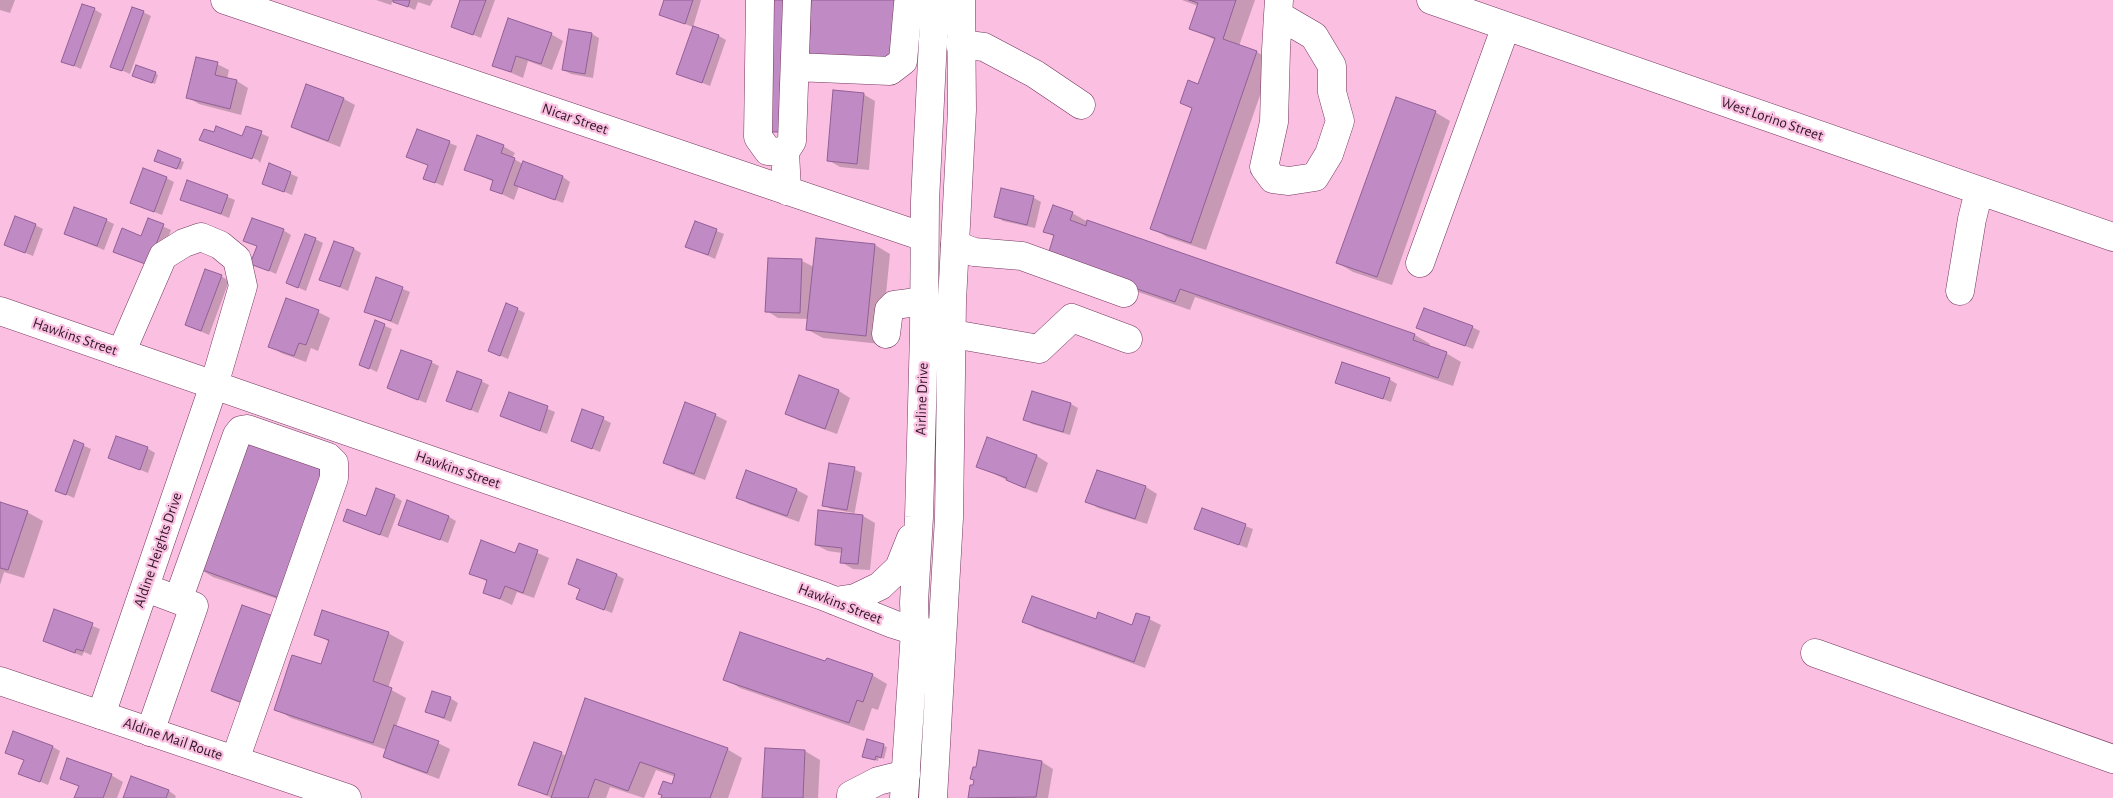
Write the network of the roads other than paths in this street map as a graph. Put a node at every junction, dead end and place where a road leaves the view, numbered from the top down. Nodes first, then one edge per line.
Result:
1 (225, 0) edge
2 (760, 0) edge
3 (797, 0) edge
4 (960, 0) edge
5 (1431, 0) edge
6 (908, 2) edge
7 (935, 8) edge
8 (1279, 8) edge
9 (1506, 26) junction
10 (960, 44) junction
11 (795, 67) junction
12 (1081, 106) dead end
13 (785, 152) junction
14 (787, 191) junction
15 (1979, 191) junction
16 (924, 237) junction
17 (2113, 237) edge
18 (955, 245) junction
19 (1420, 264) dead end
20 (1960, 291) dead end
21 (1124, 293) dead end
22 (924, 301) junction
23 (0, 311) edge
24 (886, 334) dead end
25 (953, 334) junction
26 (1128, 339) dead end
27 (121, 353) junction
28 (214, 385) junction
29 (919, 517) junction
30 (146, 588) junction
31 (178, 600) junction
32 (836, 601) junction
33 (915, 631) junction
34 (942, 634) junction
35 (1815, 653) dead end
36 (0, 681) edge
37 (101, 715) junction
38 (150, 732) junction
39 (2113, 759) edge
40 (234, 760) junction
41 (905, 786) edge
42 (347, 798) edge
43 (851, 798) edge
44 (933, 798) edge

1 - 14 main road, Nicar Street
2 - 13 main road
3 - 11 main road
4 - 10 main road, Airline Drive
5 - 9 main road, West Lorino Street
6 - 7 main road
6 - 11 main road
7 - 16 main road, Airline Drive
8 - 8 main road
9 - 15 main road, West Lorino Street
9 - 19 main road
10 - 12 main road
10 - 18 main road, Airline Drive
11 - 13 main road
13 - 14 main road
14 - 16 main road, Nicar Street
15 - 17 main road, West Lorino Street
15 - 20 main road
16 - 22 main road, Airline Drive
18 - 21 main road
18 - 25 main road, Airline Drive
22 - 24 main road
22 - 29 main road, Airline Drive
23 - 27 main road, Hawkins Street
25 - 26 main road
25 - 34 main road, Airline Drive
27 - 28 main road, Hawkins Street
27 - 28 main road, Aldine Heights Drive
28 - 30 main road, Aldine Heights Drive
28 - 32 main road, Hawkins Street
29 - 32 main road
29 - 33 main road, Airline Drive
30 - 31 main road
30 - 37 main road, Aldine Heights Drive
31 - 38 main road
31 - 40 main road
32 - 33 main road, Hawkins Street
33 - 34 main road, Hawkins Street
33 - 41 main road, Airline Drive
34 - 44 main road, Airline Drive
35 - 39 main road
36 - 37 main road, Aldine Mail Route
37 - 38 main road, Aldine Mail Route
38 - 40 main road, Aldine Mail Route
40 - 42 main road, Aldine Mail Route
41 - 43 main road

